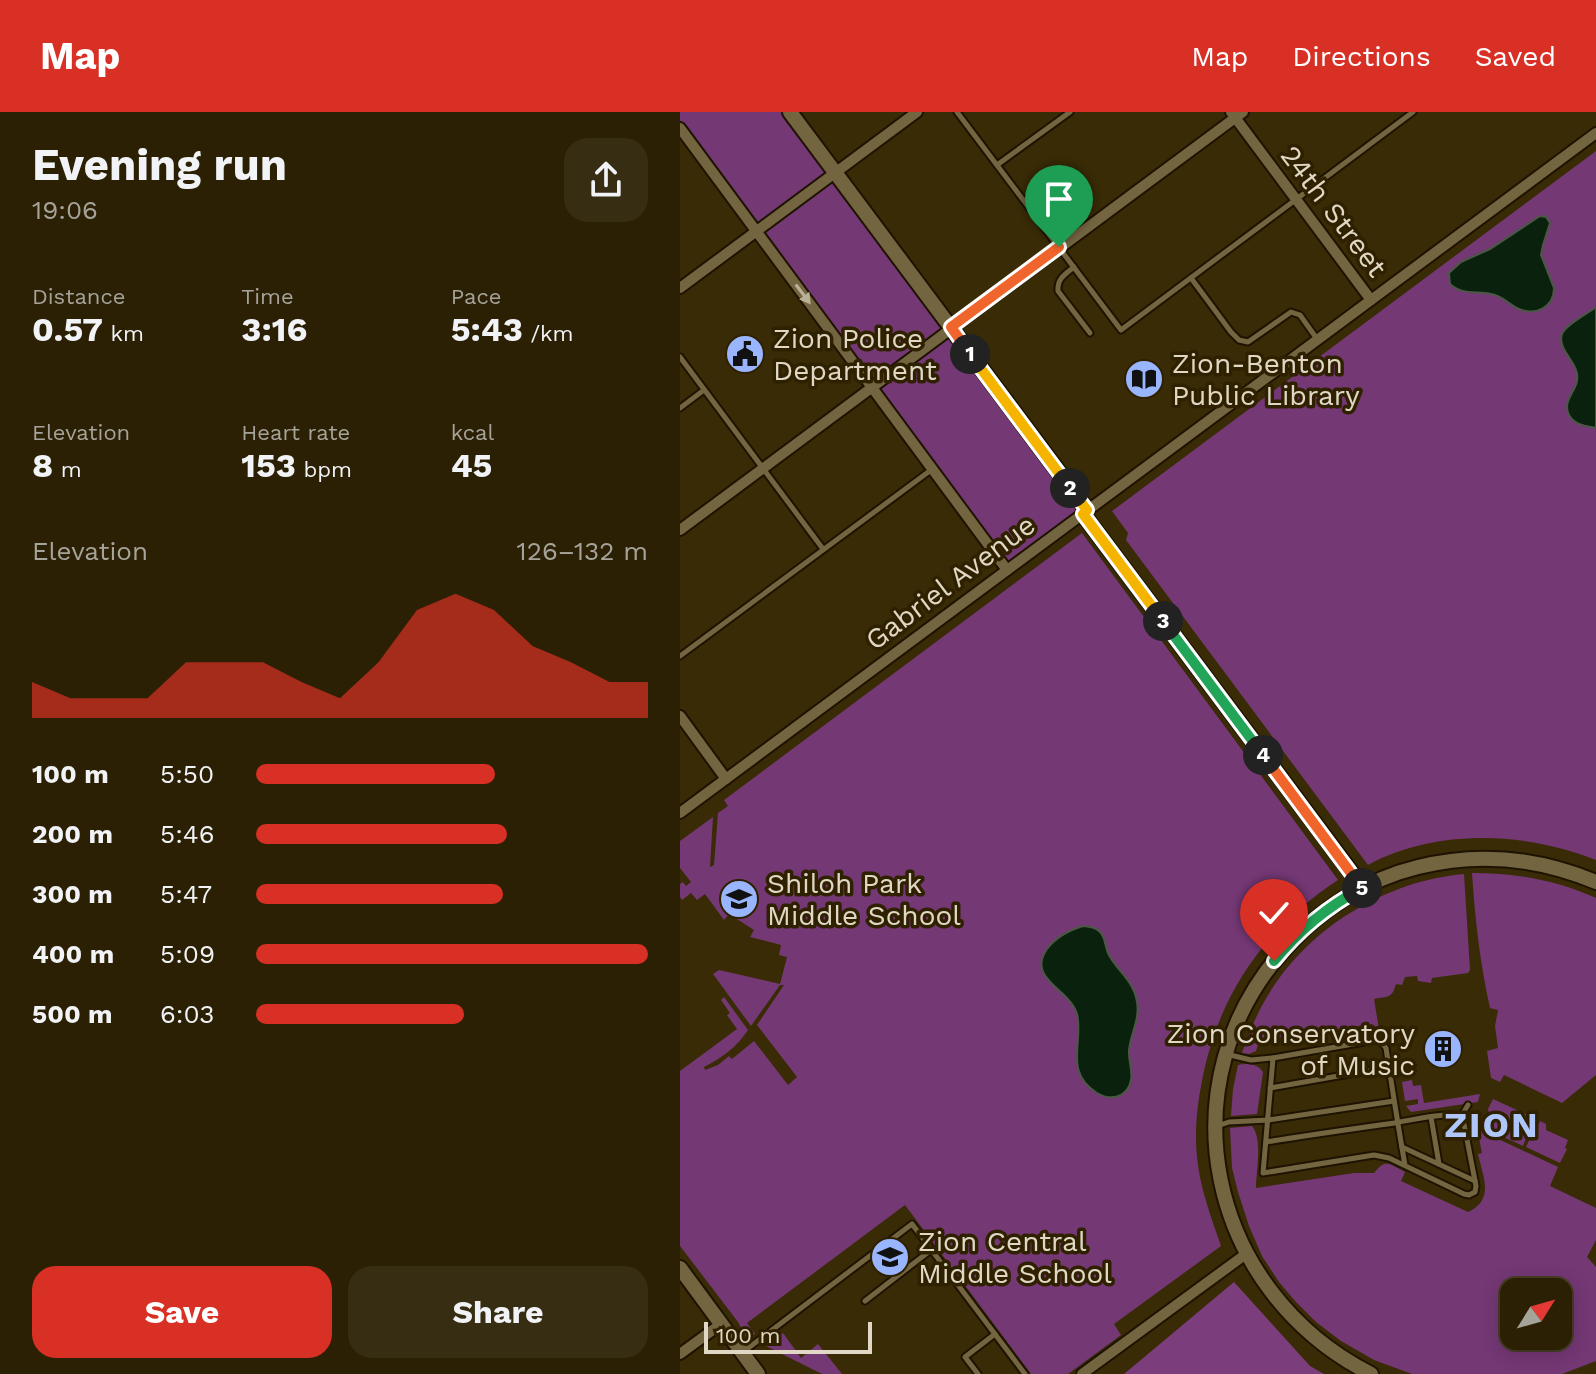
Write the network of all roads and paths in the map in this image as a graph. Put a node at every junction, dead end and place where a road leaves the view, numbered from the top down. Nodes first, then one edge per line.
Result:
1 (790, 112) edge
2 (917, 112) edge
3 (957, 112) edge
4 (1070, 112) edge
5 (1413, 112) edge
6 (1236, 114) edge
7 (680, 128) edge
8 (1596, 133) edge
9 (997, 165) junction
10 (835, 173) junction
11 (1296, 200) junction
12 (756, 231) junction
13 (1059, 247) junction
14 (1074, 267) junction
15 (1191, 278) junction
16 (680, 288) edge
17 (1371, 300) junction
18 (951, 327) junction
19 (1090, 333) dead end
20 (1317, 340) junction
21 (680, 357) edge
22 (871, 386) junction
23 (704, 390) junction
24 (680, 408) edge
25 (763, 468) junction
26 (932, 469) junction
27 (1085, 512) junction
28 (680, 530) edge
29 (823, 549) junction
30 (1007, 570) junction
31 (680, 656) edge
32 (680, 716) edge
33 (726, 779) junction
34 (680, 813) edge
35 (1596, 882) edge
36 (1363, 888) junction
37 (1226, 1054) junction
38 (1273, 1058) junction
39 (1389, 1067) junction
40 (1270, 1088) junction
41 (1394, 1101) junction
42 (1468, 1105) dead end
43 (1431, 1117) junction
44 (1460, 1118) junction
45 (1268, 1120) junction
46 (1398, 1122) junction
47 (1216, 1126) junction
48 (1266, 1142) junction
49 (1402, 1147) junction
50 (1439, 1164) junction
51 (1405, 1165) junction
52 (1475, 1181) junction
53 (931, 1250) junction
54 (1246, 1254) junction
55 (680, 1268) edge
56 (865, 1301) dead end
57 (721, 1324) junction
58 (995, 1334) junction
59 (742, 1352) junction
60 (680, 1354) edge
61 (758, 1374) edge
62 (978, 1374) edge
63 (1025, 1374) edge
64 (1082, 1374) edge
65 (1371, 1374) edge

1 - 10 street
2 - 10 street
3 - 9 lane
4 - 9 lane
5 - 11 lane
6 - 11 street, 24th Street
6 - 13 street
7 - 12 street
8 - 17 street, Gabriel Avenue
9 - 13 lane
10 - 12 street
10 - 18 street
11 - 15 lane
11 - 17 street, 24th Street
12 - 16 street
12 -> 22 street
13 - 14 lane
13 - 18 street
14 - 15 lane
14 - 19 lane
15 - 20 lane
17 - 20 street, Gabriel Avenue
18 - 22 street
18 - 27 street
20 - 27 street, Gabriel Avenue
21 - 23 lane
22 - 25 street
22 - 26 street
23 - 24 lane
23 - 25 lane
25 - 28 street
25 - 29 lane
26 - 29 lane
26 - 30 street
27 - 30 street, Gabriel Avenue
27 - 36 street
29 - 31 lane
30 - 33 street, Gabriel Avenue
32 - 33 street
33 - 34 street, Gabriel Avenue
35 - 36 street
36 - 37 street
37 - 38 lane
37 - 47 street
38 - 39 lane
38 - 40 lane
39 - 40 lane
39 - 41 lane
40 - 45 lane
41 - 45 lane
41 - 46 lane
42 - 44 lane
43 - 44 lane
43 - 46 lane
43 - 50 lane
44 - 52 lane
45 - 47 lane
45 - 48 lane
46 - 48 lane
46 - 49 lane
47 - 54 street
48 - 51 lane
49 - 50 lane
49 - 51 lane
50 - 52 lane
51 - 52 lane
53 - 56 lane
53 - 58 lane
53 - 59 lane
54 - 64 street
54 - 65 street
55 - 57 street
57 - 59 street
57 - 60 street
58 - 62 lane
58 - 63 lane
59 - 61 street

